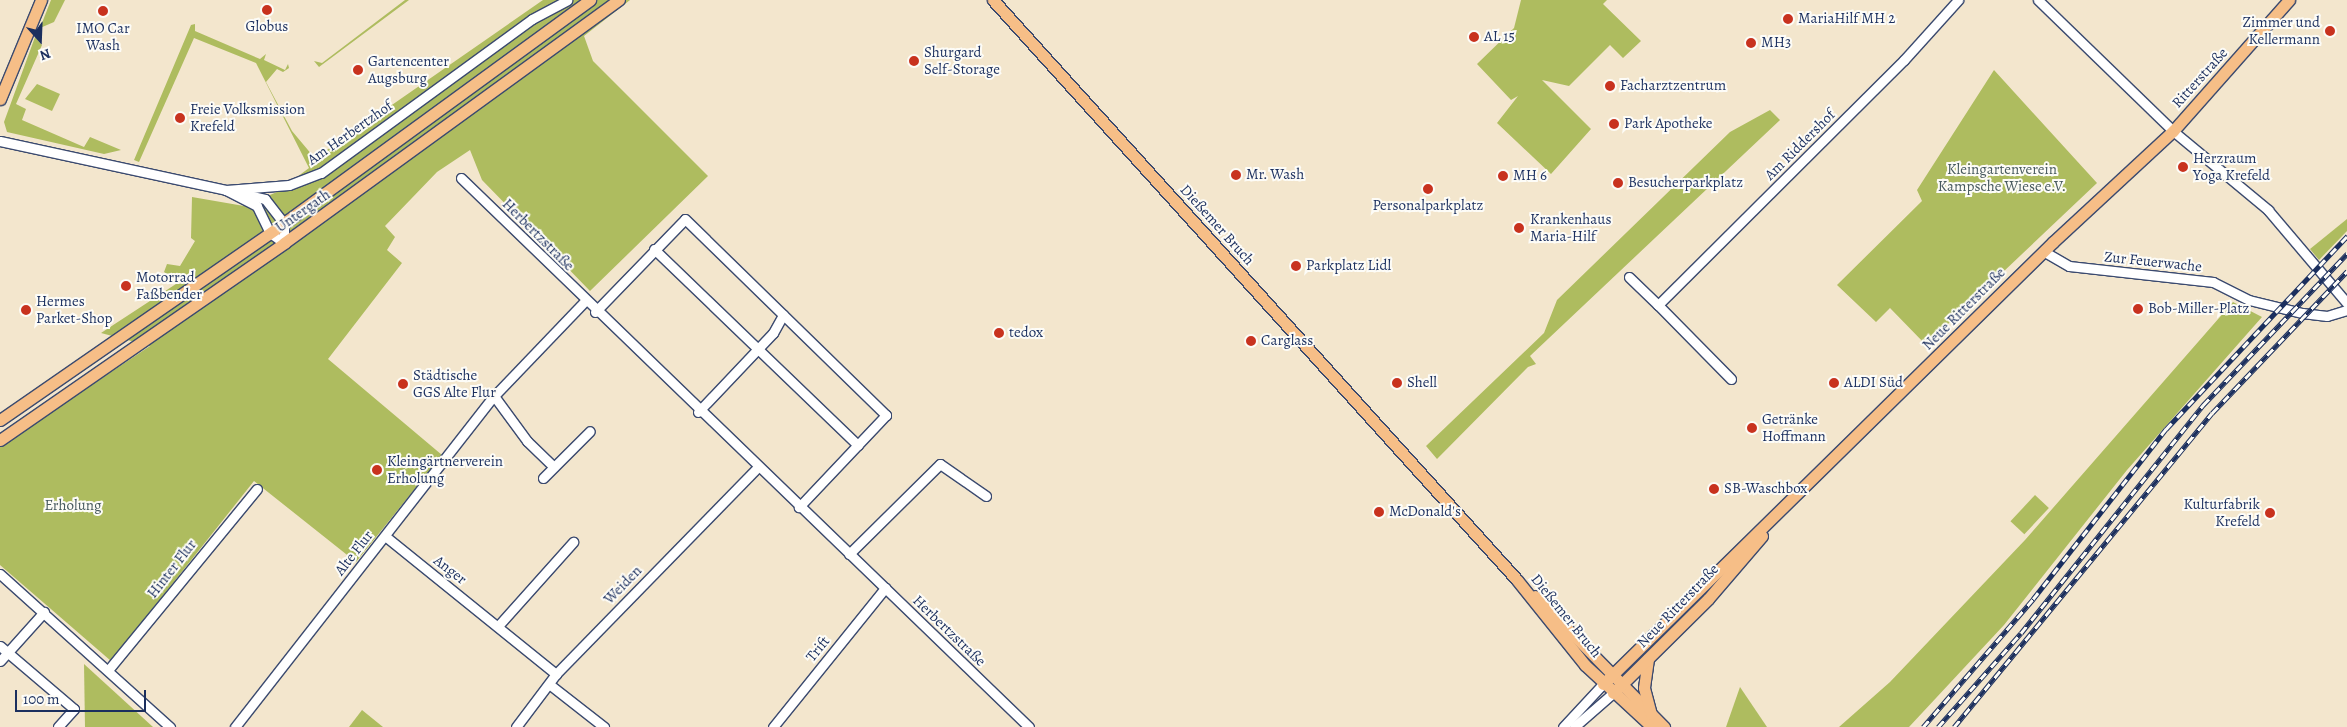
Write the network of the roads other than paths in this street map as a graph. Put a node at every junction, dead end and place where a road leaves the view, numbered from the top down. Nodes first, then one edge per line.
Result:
1 (42, 0) edge
2 (567, 0) edge
3 (590, 0) edge
4 (619, 0) edge
5 (993, 0) edge
6 (1958, 0) edge
7 (2038, 0) edge
8 (2289, 0) edge
9 (0, 99) edge
10 (2173, 131) junction
11 (0, 141) edge
12 (460, 178) dead end
13 (226, 190) junction
14 (284, 224) junction
15 (270, 233) junction
16 (284, 243) junction
17 (654, 249) junction
18 (2043, 252) junction
19 (1629, 277) dead end
20 (585, 301) junction
21 (2347, 303) edge
22 (1658, 305) junction
23 (2347, 310) edge
24 (595, 312) junction
25 (782, 315) junction
26 (758, 347) junction
27 (1731, 379) dead end
28 (494, 396) junction
29 (698, 412) junction
30 (0, 420) edge
31 (590, 431) dead end
32 (0, 440) edge
33 (858, 445) junction
34 (554, 467) junction
35 (757, 468) junction
36 (544, 478) dead end
37 (257, 489) dead end
38 (986, 496) dead end
39 (799, 507) junction
40 (1780, 512) junction
41 (385, 536) junction
42 (573, 542) dead end
43 (849, 554) junction
44 (0, 574) edge
45 (1517, 580) junction
46 (884, 588) junction
47 (44, 612) junction
48 (498, 626) junction
49 (4, 649) edge
50 (1648, 658) junction
51 (0, 661) edge
52 (109, 669) junction
53 (556, 674) junction
54 (1612, 675) junction
55 (549, 684) junction
56 (1603, 684) junction
57 (1621, 685) junction
58 (1613, 693) junction
59 (1652, 721) edge
60 (58, 727) edge
61 (170, 727) edge
62 (235, 727) edge
63 (516, 727) edge
64 (604, 727) edge
65 (773, 727) edge
66 (1029, 727) edge
67 (1563, 727) edge
68 (1574, 727) edge
69 (1664, 727) edge

1 - 9 main road
2 - 13 street, Am Herbertzhof
3 - 14 main road, Untergath
4 - 16 main road, Untergath
5 - 45 main road, Dießemer Bruch
6 - 22 street, Am Riddershof
7 - 10 street
8 - 10 main road, Ritterstraße
10 - 18 main road, Neue Ritterstraße
10 - 21 street
11 - 13 street, Am Herbertzhof
12 - 20 street, Herbertzstraße
13 - 14 street
13 - 15 street
14 - 15 main road, Untergath
14 - 16 street
15 - 16 street
15 - 30 main road, Untergath
16 - 32 main road, Untergath
17 - 24 street
17 - 25 street
17 - 26 street
18 - 23 street, Zur Feuerwache
18 - 40 main road, Neue Ritterstraße
19 - 22 street
20 - 24 street, Herbertzstraße
20 - 28 street, Alte Flur
22 - 27 street
24 - 29 street, Herbertzstraße
25 - 26 street
25 - 33 street
26 - 29 street
26 - 33 street
28 - 34 street
28 - 41 street, Alte Flur
29 - 35 street, Herbertzstraße
31 - 34 street
33 - 39 street
34 - 36 street
35 - 39 street, Herbertzstraße
35 - 53 street, Weiden
37 - 52 street, Hinter Flur
38 - 43 street
39 - 43 street, Herbertzstraße
40 - 50 main road, Neue Ritterstraße
40 - 54 main road, Neue Ritterstraße
41 - 48 street, Anger
41 - 62 street, Alte Flur
42 - 48 street
43 - 46 street, Herbertzstraße
44 - 47 street
45 - 54 main road, Dießemer Bruch
45 - 56 main road, Dießemer Bruch
46 - 65 street, Trift
46 - 66 street, Herbertzstraße
47 - 49 street
47 - 52 street
48 - 53 street, Anger
49 - 51 street
49 - 60 street
50 - 57 main road, Neue Ritterstraße
50 - 59 main road
52 - 61 street
53 - 55 street, Weiden
54 - 56 main road, Neue Ritterstraße
54 - 57 main road, Dießemer Bruch
55 - 63 street, Weiden
55 - 64 street
56 - 58 main road, Dießemer Bruch
56 - 67 street
57 - 58 main road, Neue Ritterstraße
57 - 59 main road, Dießemer Bruch
58 - 59 main road, Dießemer Bruch
58 - 68 street
59 - 69 main road, Dießemer Bruch

